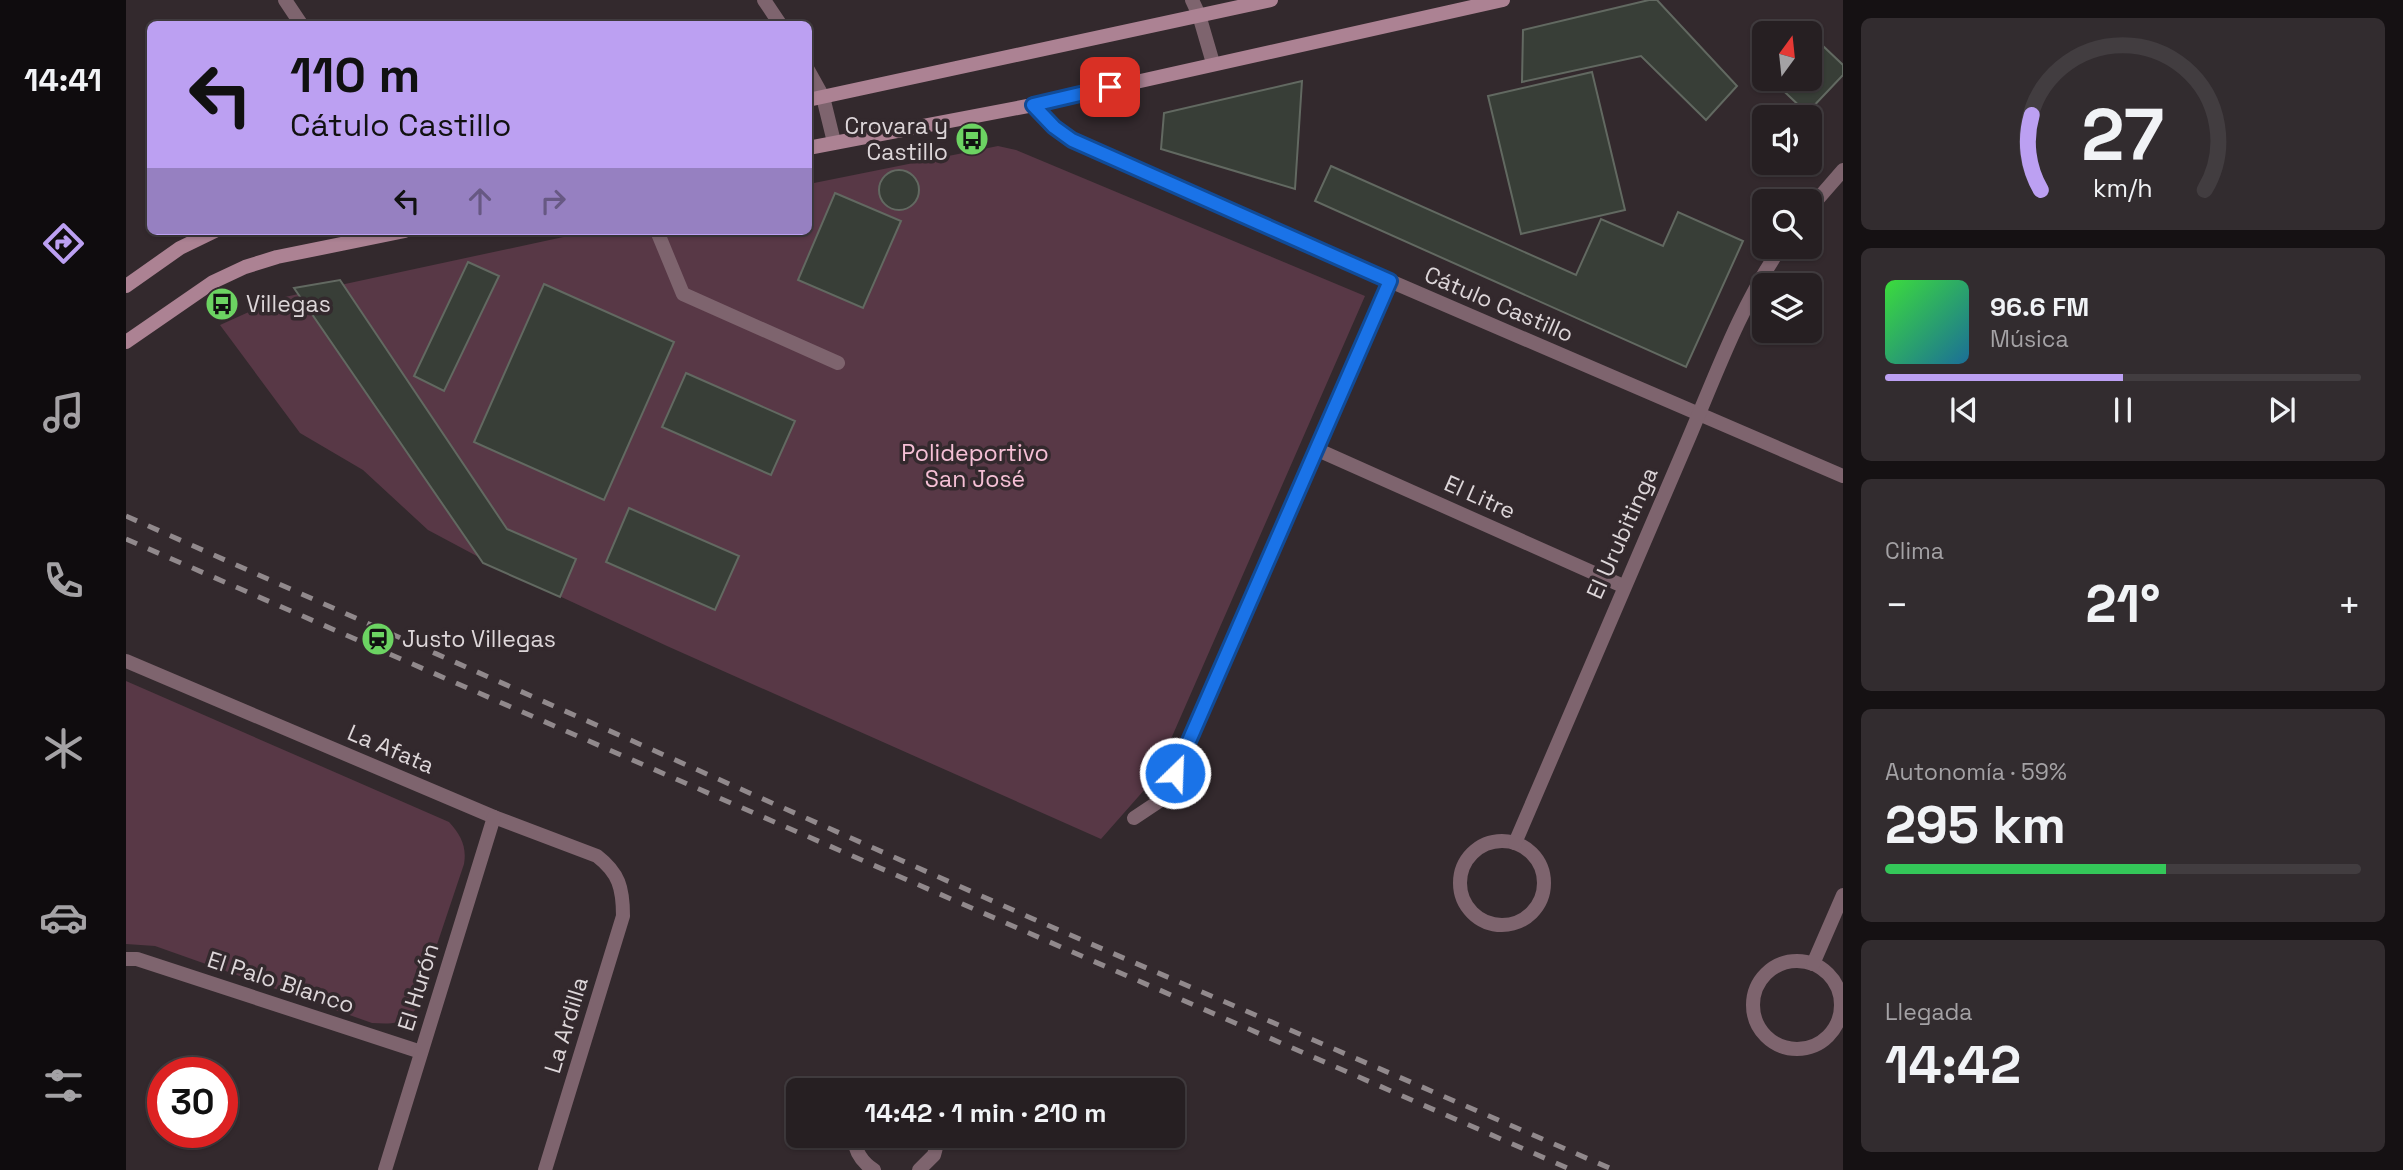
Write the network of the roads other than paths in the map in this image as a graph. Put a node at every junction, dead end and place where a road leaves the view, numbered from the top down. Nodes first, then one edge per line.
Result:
1 (285, 0) edge
2 (765, 0) edge
3 (1192, 0) edge
4 (1271, 0) edge
5 (1503, 0) edge
6 (1199, 15) junction
7 (298, 21) edge
8 (778, 21) edge
9 (1213, 63) junction
10 (816, 99) edge
11 (1033, 105) junction
12 (834, 142) junction
13 (812, 147) edge
14 (1843, 170) edge
15 (1822, 194) edge
16 (207, 235) edge
17 (385, 235) edge
18 (659, 235) edge
19 (1773, 259) edge
20 (1390, 281) junction
21 (126, 286) edge
22 (126, 342) edge
23 (838, 363) dead end
24 (1699, 415) junction
25 (1318, 450) junction
26 (1843, 476) edge
27 (1623, 586) junction
28 (126, 661) edge
29 (494, 817) junction
30 (1134, 818) dead end
31 (1515, 843) junction
32 (623, 892) joint
33 (1843, 895) edge
34 (126, 959) edge
35 (1813, 964) junction
36 (422, 1052) junction
37 (855, 1148) edge
38 (936, 1148) edge
39 (385, 1170) edge
40 (545, 1170) edge
41 (874, 1170) edge
42 (919, 1170) edge

1 - 7 street
2 - 8 street
3 - 6 street
4 - 6 main road
5 - 9 main road
6 - 9 street
6 - 10 main road
9 - 11 main road
10 - 12 street
11 - 12 main road
11 - 20 street, Cátulo Castillo
12 - 13 main road
14 - 15 street
16 - 21 main road
17 - 22 main road
18 - 23 street
19 - 24 street, El Urubitinga
20 - 24 street, Cátulo Castillo
20 - 25 street
24 - 26 street, Cátulo Castillo
24 - 27 street, El Urubitinga
25 - 27 street, El Litre
25 - 30 street
27 - 31 street, El Urubitinga
28 - 29 street, La Afata
29 - 32 street, La Afata
29 - 36 street, El Hurón
31 - 31 street
32 - 40 street, La Ardilla
33 - 35 street
34 - 36 street, El Palo Blanco
35 - 35 street
36 - 39 street, El Hurón
37 - 41 street
38 - 42 street

